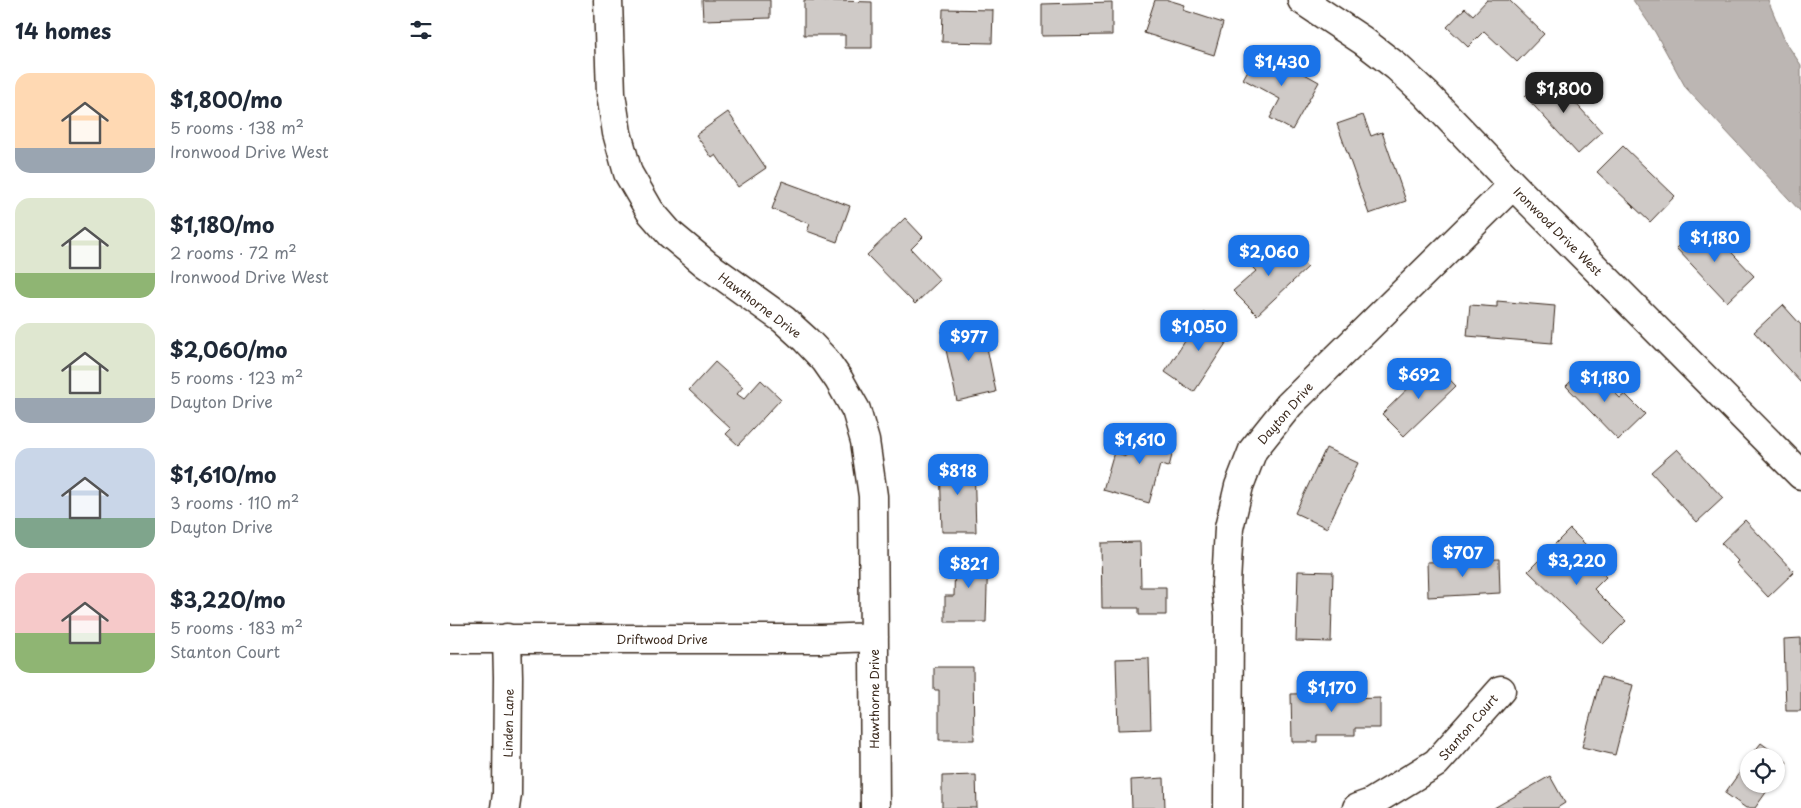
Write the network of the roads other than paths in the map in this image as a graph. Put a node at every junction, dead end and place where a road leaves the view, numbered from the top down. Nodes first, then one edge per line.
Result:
1 (608, 0) edge
2 (1302, 0) edge
3 (1512, 185) junction
4 (1801, 476) edge
5 (874, 637) junction
6 (450, 638) edge
7 (507, 638) junction
8 (1501, 690) dead end
9 (505, 808) edge
10 (875, 808) edge
11 (1228, 808) edge
12 (1357, 808) edge

1 - 5 street, Hawthorne Drive
2 - 3 street, Ironwood Drive West
3 - 4 street, Ironwood Drive West
3 - 11 street, Dayton Drive
5 - 7 street, Driftwood Drive
5 - 10 street, Hawthorne Drive
6 - 7 street, Driftwood Drive
7 - 9 street, Linden Lane
8 - 12 street, Stanton Court

